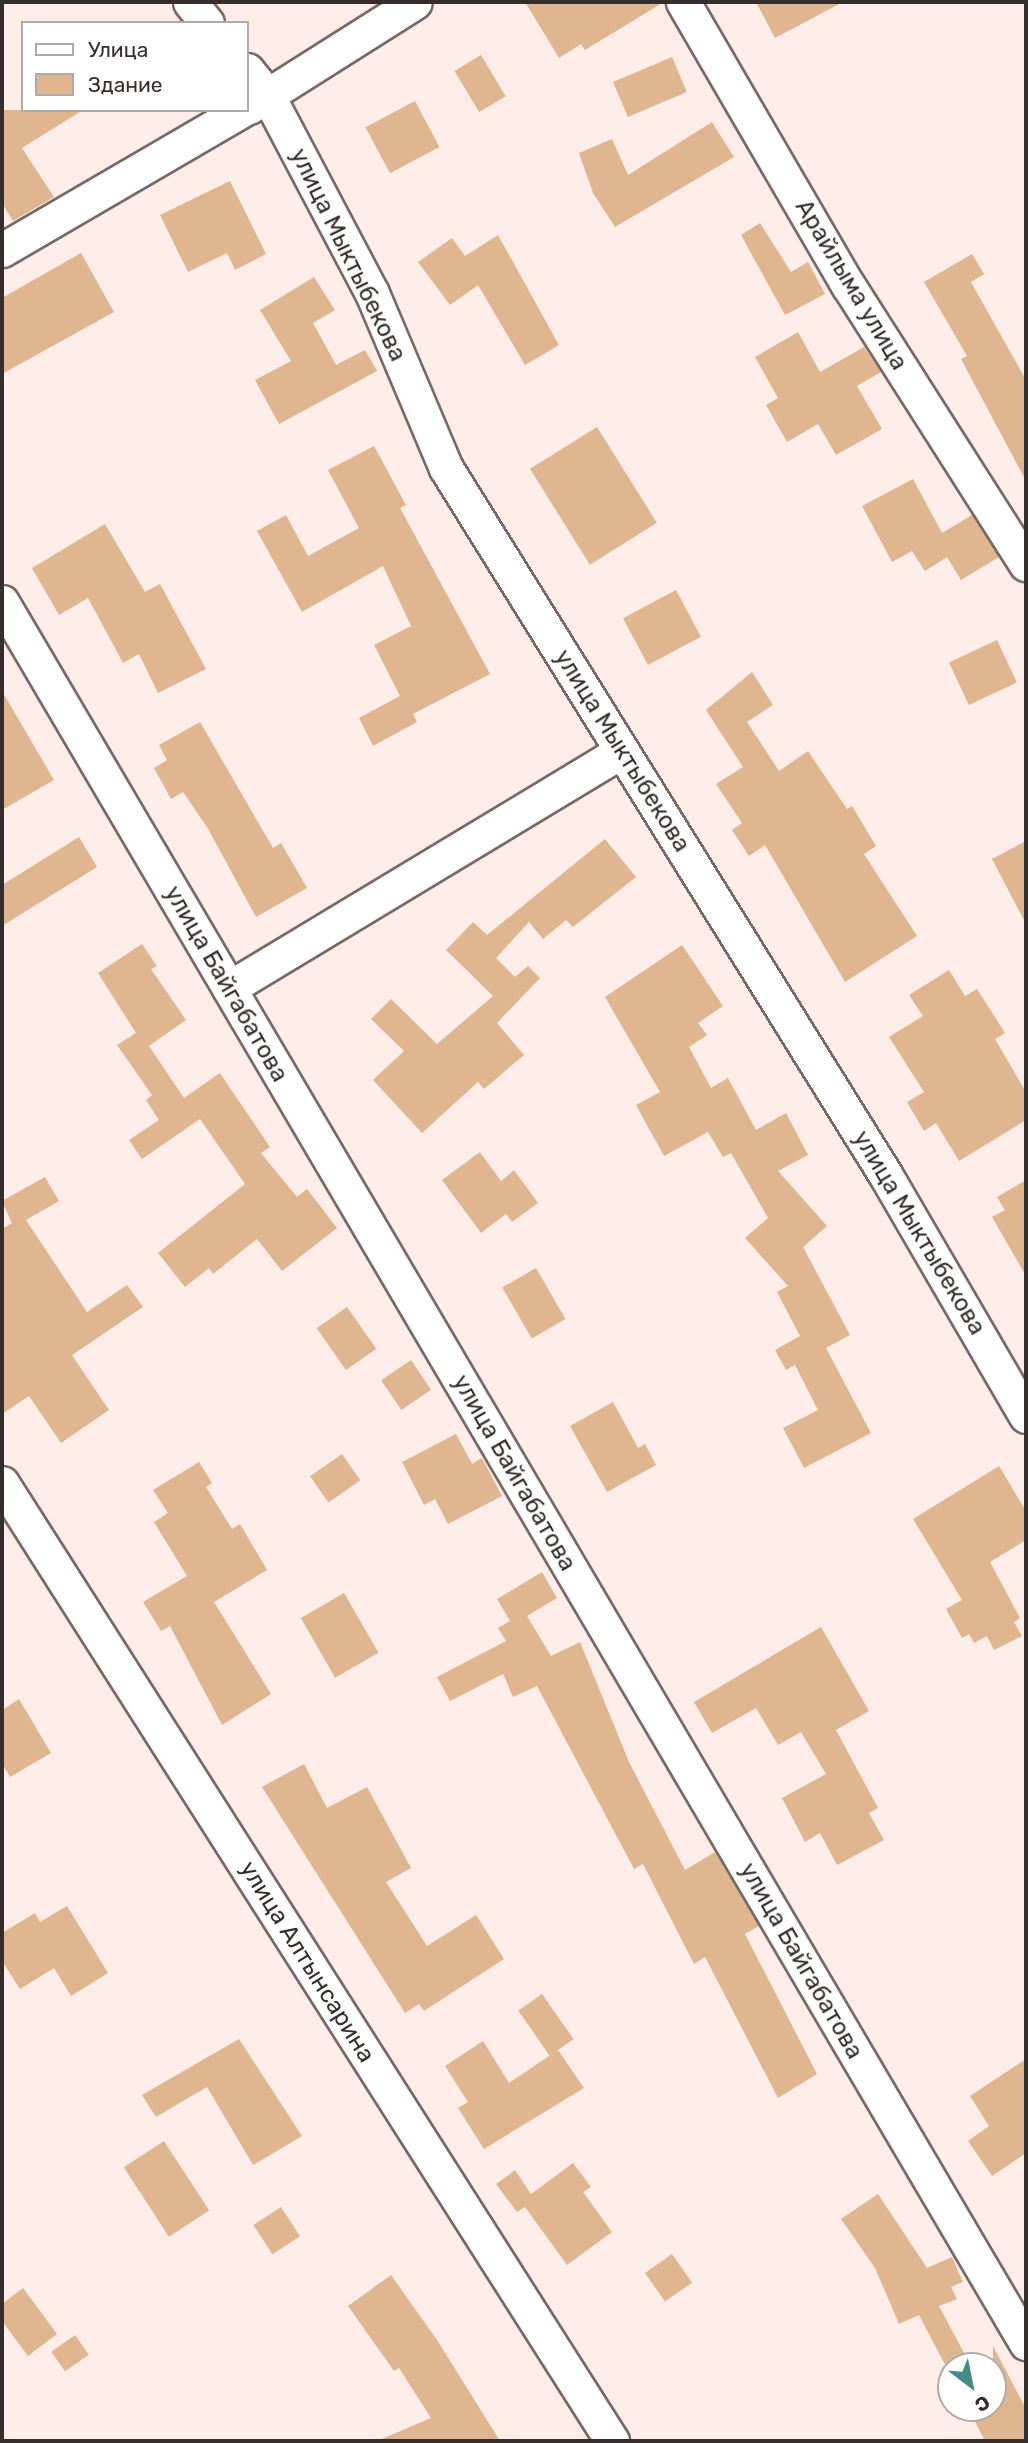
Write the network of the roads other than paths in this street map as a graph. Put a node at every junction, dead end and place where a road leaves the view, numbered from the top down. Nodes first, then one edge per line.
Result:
1 (190, 2) edge
2 (415, 2) edge
3 (683, 2) edge
4 (205, 21) edge
5 (248, 76) edge
6 (253, 105) edge
7 (241, 112) edge
8 (2, 250) edge
9 (1026, 564) edge
10 (2, 602) edge
11 (622, 751) junction
12 (229, 988) junction
13 (1026, 1416) edge
14 (2, 1483) edge
15 (1026, 2343) edge
16 (612, 2441) edge

1 - 4 street
2 - 6 street
3 - 9 street, Арайлыма улица
5 - 6 street, улица Мыктыбекова
6 - 11 street, улица Мыктыбекова
7 - 8 street
10 - 12 street, улица Байгабатова
11 - 12 street
11 - 13 street, улица Мыктыбекова
12 - 15 street, улица Байгабатова
14 - 16 street, улица Алтынсарина

